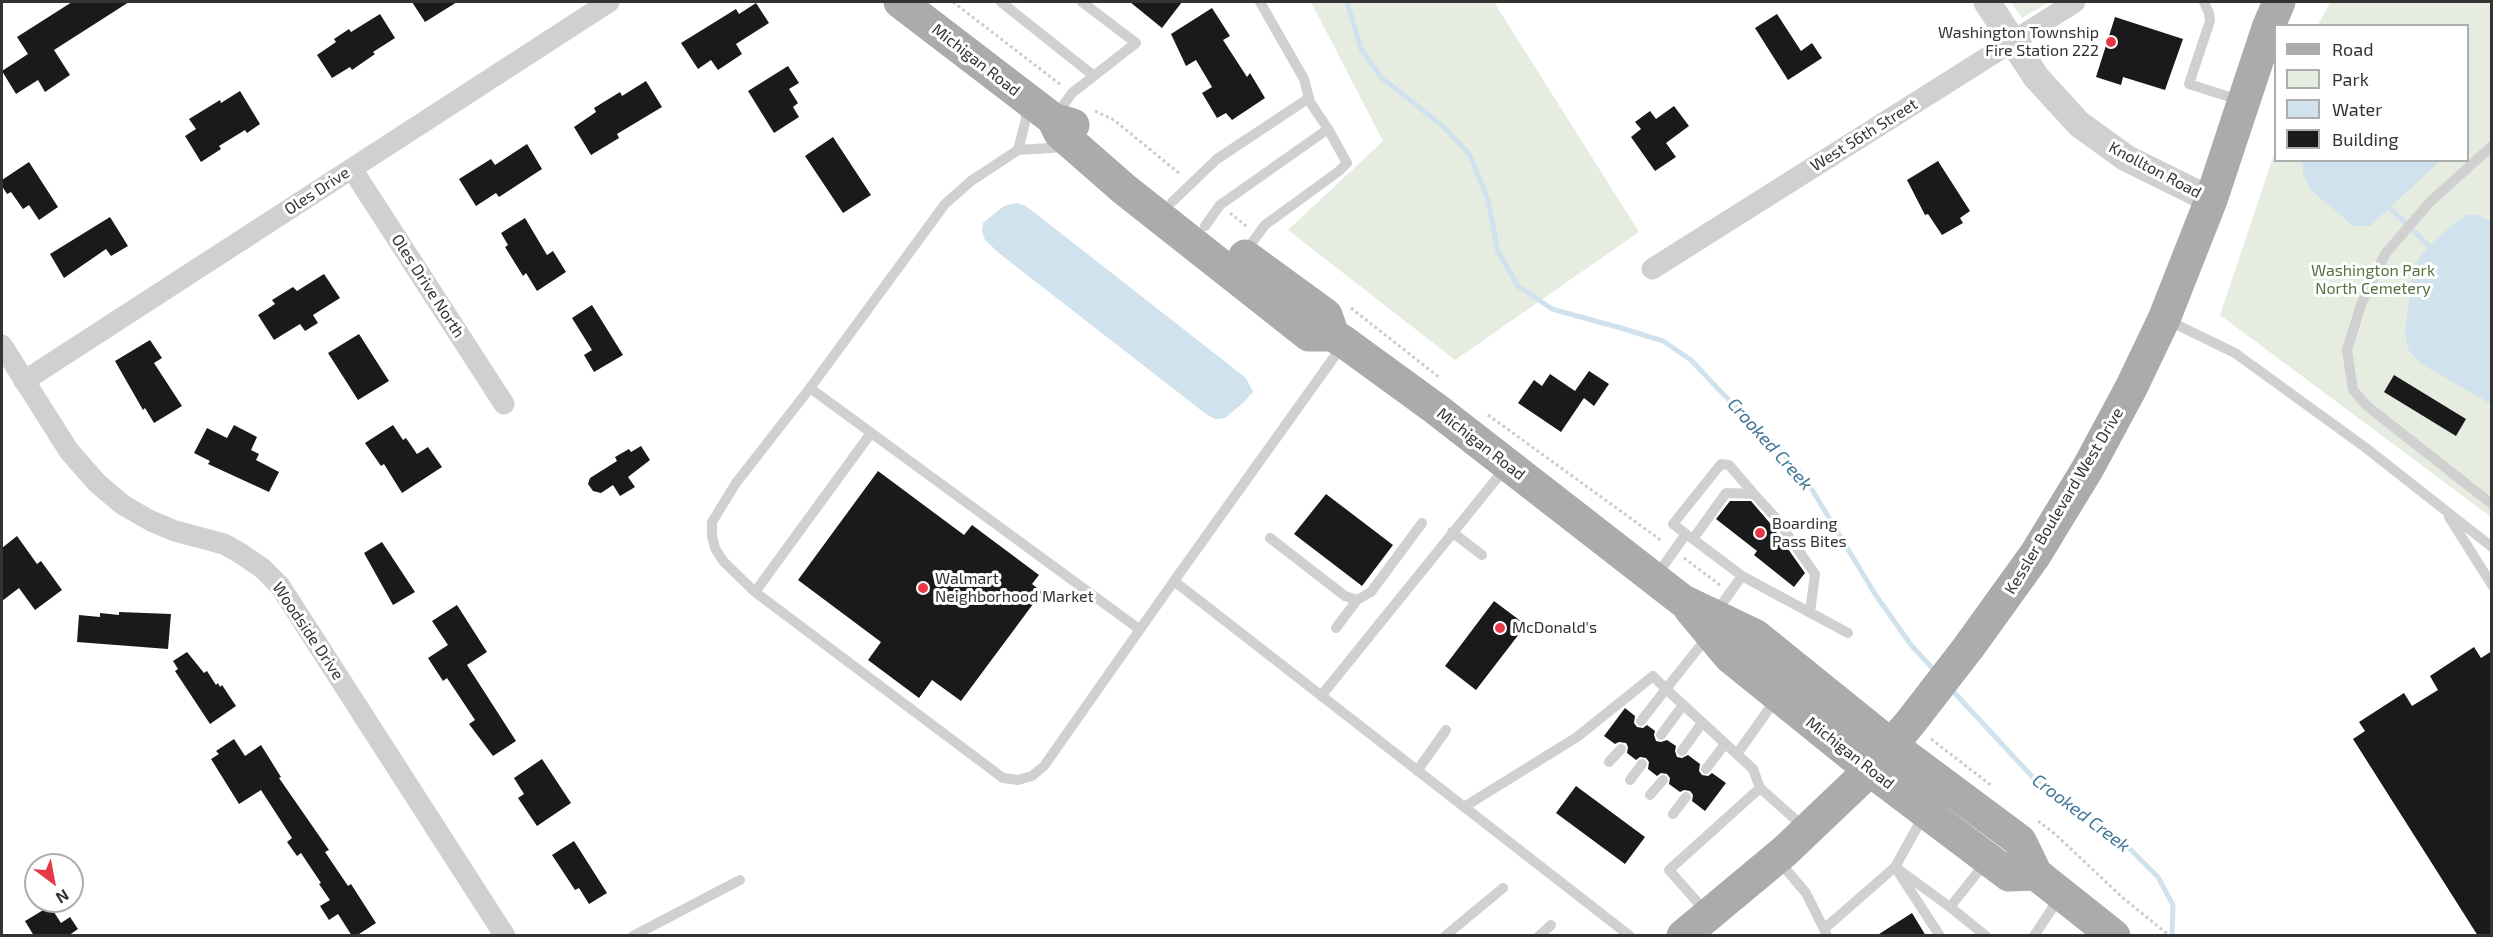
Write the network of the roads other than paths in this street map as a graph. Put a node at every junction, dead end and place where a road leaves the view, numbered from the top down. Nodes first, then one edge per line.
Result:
1 (609, 2) edge
2 (900, 2) edge
3 (1001, 2) edge
4 (1082, 2) edge
5 (1260, 2) edge
6 (1987, 2) edge
7 (2075, 2) edge
8 (2204, 2) edge
9 (2279, 2) edge
10 (2012, 41) junction
11 (1094, 76) junction
12 (1024, 97) junction
13 (1309, 98) junction
14 (2243, 102) junction
15 (1053, 119) junction
16 (1328, 129) junction
17 (1075, 146) junction
18 (2492, 146) edge
19 (1018, 150) junction
20 (352, 169) junction
21 (1182, 192) junction
22 (2211, 200) junction
23 (1212, 216) junction
24 (1251, 245) junction
25 (1652, 268) dead end
26 (2164, 318) junction
27 (1339, 338) junction
28 (2, 345) edge
29 (24, 381) junction
30 (810, 388) junction
31 (504, 404) dead end
32 (871, 433) junction
33 (1508, 465) junction
34 (1754, 494) junction
35 (2492, 504) edge
36 (2444, 509) junction
37 (1422, 523) dead end
38 (1452, 532) junction
39 (1690, 536) junction
40 (1270, 538) dead end
41 (2492, 547) edge
42 (1482, 555) dead end
43 (1742, 576) junction
44 (1654, 578) junction
45 (1174, 581) junction
46 (2492, 585) edge
47 (755, 592) junction
48 (1357, 600) junction
49 (1810, 612) junction
50 (1718, 614) junction
51 (1336, 628) dead end
52 (1139, 629) junction
53 (1848, 633) dead end
54 (1666, 689) junction
55 (1321, 696) junction
56 (1778, 696) junction
57 (1683, 705) junction
58 (1641, 721) dead end
59 (1702, 723) junction
60 (1906, 727) junction
61 (1446, 730) dead end
62 (1661, 735) dead end
63 (1725, 744) junction
64 (1621, 749) dead end
65 (1682, 751) dead end
66 (1737, 754) junction
67 (1609, 762) dead end
68 (1642, 764) dead end
69 (1706, 769) dead end
70 (1870, 770) junction
71 (1417, 771) junction
72 (1630, 780) dead end
73 (1663, 780) dead end
74 (1760, 788) junction
75 (1650, 795) dead end
76 (1686, 797) dead end
77 (1464, 807) junction
78 (1926, 813) junction
79 (1673, 814) dead end
80 (1807, 830) junction
81 (1776, 858) junction
82 (1988, 859) junction
83 (1895, 867) junction
84 (2036, 874) junction
85 (741, 880) dead end
86 (1503, 888) dead end
87 (2061, 895) junction
88 (1950, 907) junction
89 (1708, 915) junction
90 (1551, 925) dead end
91 (1826, 932) edge
92 (505, 936) edge
93 (633, 936) edge
94 (1445, 936) edge
95 (1539, 936) edge
96 (1630, 936) edge
97 (1683, 936) edge
98 (1940, 936) edge
99 (1986, 936) edge
100 (2034, 936) edge
101 (2114, 936) edge

1 - 20 street, Oles Drive
2 - 12 main road, Michigan Road
3 - 11 lane
4 - 11 lane
5 - 13 lane
6 - 10 street, Knollton Road
7 - 10 street, West 56th Street
8 - 14 lane
9 - 14 main road, Kessler Boulevard West Drive
10 - 22 street, Knollton Road
10 - 25 street, West 56th Street
11 - 15 lane
12 - 15 main road, Michigan Road
12 - 19 lane
13 - 16 lane
13 - 21 lane
14 - 22 main road, Kessler Boulevard West Drive
15 - 17 main road, Michigan Road
15 - 21 main road, Michigan Road
16 - 23 lane
16 - 24 lane
17 - 19 lane
17 - 27 main road, Michigan Road
18 - 35 lane
19 - 30 lane
20 - 29 street, Oles Drive
20 - 31 street, Oles Drive North
21 - 23 main road, Michigan Road
22 - 26 main road, Kessler Boulevard West Drive
23 - 24 main road, Michigan Road
24 - 27 main road, Michigan Road
26 - 36 lane
26 - 60 main road, Kessler Boulevard West Drive
27 - 33 main road, Michigan Road
27 - 45 lane
28 - 29 street, Woodside Drive
29 - 92 street, Woodside Drive
30 - 32 lane
30 - 47 lane
32 - 47 lane
32 - 52 lane
33 - 38 lane
33 - 44 main road, Michigan Road
34 - 39 lane
34 - 39 lane
34 - 49 lane
36 - 41 lane
36 - 46 lane
37 - 48 lane
38 - 42 lane
38 - 55 lane
39 - 43 lane
39 - 44 lane
40 - 48 lane
43 - 49 lane
43 - 50 lane
44 - 50 main road, Michigan Road
45 - 52 lane
45 - 55 lane
47 - 52 lane
48 - 51 lane
49 - 53 lane
50 - 54 lane
50 - 56 main road, Michigan Road
50 - 60 main road, Michigan Road
54 - 57 lane
54 - 58 lane
54 - 77 lane
55 - 71 lane
56 - 66 lane
56 - 70 main road, Michigan Road
57 - 59 lane
57 - 62 lane
59 - 63 lane
59 - 65 lane
60 - 70 main road, Kessler Boulevard West Drive
60 - 84 main road, Michigan Road
61 - 71 lane
63 - 66 lane
63 - 69 lane
64 - 67 lane
66 - 74 lane
68 - 72 lane
70 - 78 main road, Michigan Road
70 - 80 main road, Kessler Boulevard West Drive
71 - 77 lane
73 - 75 lane
74 - 80 lane
74 - 89 lane
76 - 79 lane
77 - 96 lane
78 - 82 main road, Michigan Road
78 - 83 lane
80 - 81 main road, Kessler Boulevard West Drive
81 - 89 main road, Kessler Boulevard West Drive
81 - 91 lane
82 - 84 main road, Michigan Road
82 - 88 lane
83 - 88 lane
83 - 91 lane
83 - 98 lane
84 - 87 main road, Michigan Road
85 - 93 lane
86 - 94 lane
87 - 100 lane
87 - 101 main road, Michigan Road
88 - 99 lane
89 - 97 main road, Kessler Boulevard West Drive
90 - 95 lane

